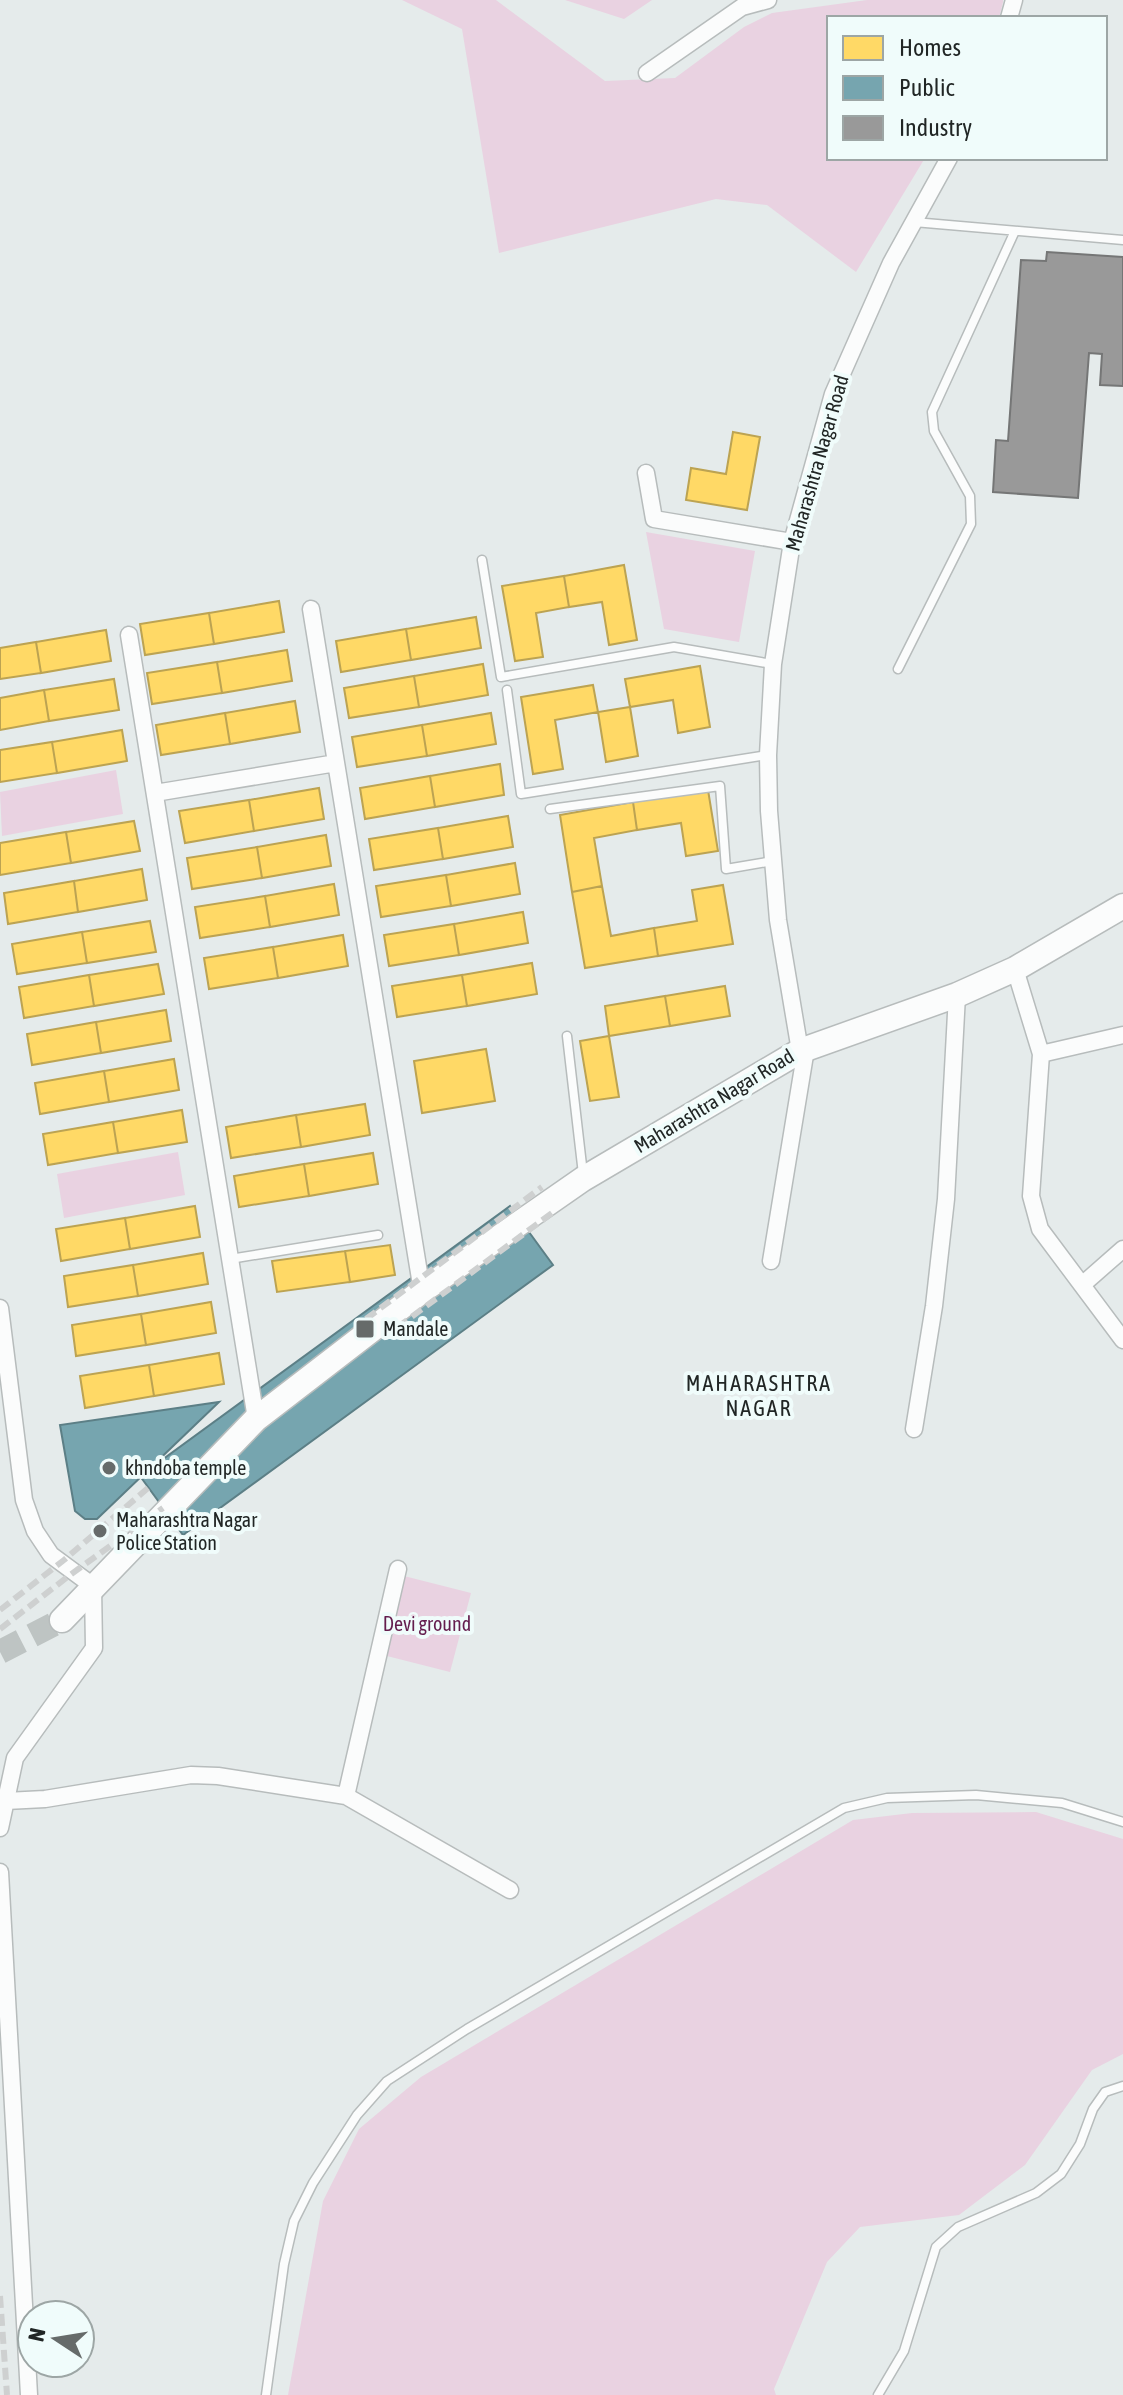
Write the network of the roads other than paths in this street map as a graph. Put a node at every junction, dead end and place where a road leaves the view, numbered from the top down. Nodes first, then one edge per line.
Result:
1 (768, 0) edge
2 (647, 73) dead end
3 (948, 160) edge
4 (913, 222) junction
5 (1123, 228) edge
6 (1015, 231) junction
7 (1122, 240) edge
8 (646, 473) dead end
9 (792, 542) junction
10 (482, 560) dead end
11 (311, 609) dead end
12 (129, 635) dead end
13 (773, 664) junction
14 (898, 669) dead end
15 (507, 690) dead end
16 (768, 755) junction
17 (336, 763) junction
18 (155, 793) junction
19 (550, 809) dead end
20 (773, 861) junction
21 (1123, 906) edge
22 (1015, 969) junction
23 (957, 995) junction
24 (1123, 1035) edge
25 (567, 1036) dead end
26 (803, 1050) junction
27 (1041, 1054) junction
28 (583, 1179) junction
29 (378, 1235) dead end
30 (1123, 1249) edge
31 (230, 1259) junction
32 (771, 1261) dead end
33 (1082, 1285) junction
34 (422, 1291) junction
35 (0, 1308) edge
36 (1123, 1340) edge
37 (256, 1419) junction
38 (914, 1429) dead end
39 (398, 1569) dead end
40 (93, 1586) junction
41 (62, 1620) tunnel mouth
42 (346, 1796) junction
43 (6, 1801) junction
44 (1123, 1822) edge
45 (0, 1828) edge
46 (0, 1872) edge
47 (510, 1890) dead end
48 (1123, 2086) edge
49 (29, 2395) edge
50 (266, 2395) edge
51 (878, 2395) edge

1 - 2 street
3 - 4 street, Maharashtra Nagar Road
4 - 6 lane
4 - 9 street, Maharashtra Nagar Road
5 - 7 lane
6 - 7 lane
6 - 14 lane
8 - 9 street
9 - 13 street, Maharashtra Nagar Road
10 - 13 lane
11 - 17 street
12 - 18 street
13 - 16 street, Maharashtra Nagar Road
15 - 16 lane
16 - 20 street, Maharashtra Nagar Road
17 - 18 street
17 - 34 street
18 - 31 street
19 - 20 lane
20 - 26 street, Maharashtra Nagar Road
21 - 22 street
22 - 23 street
22 - 27 street
23 - 26 street
23 - 38 street
24 - 27 street
25 - 28 lane
26 - 28 street, Maharashtra Nagar Road
26 - 32 street
27 - 33 street
28 - 34 street, Maharashtra Nagar Road
29 - 31 lane
30 - 33 street
31 - 37 street
33 - 36 street
34 - 37 street, Maharashtra Nagar Road
35 - 40 street
37 - 40 street, Maharashtra Nagar Road
39 - 42 street
40 - 41 street, Maharashtra Nagar Road
40 - 43 street
42 - 43 street
42 - 47 street
43 - 45 street
44 - 50 lane
46 - 49 street
48 - 51 lane

